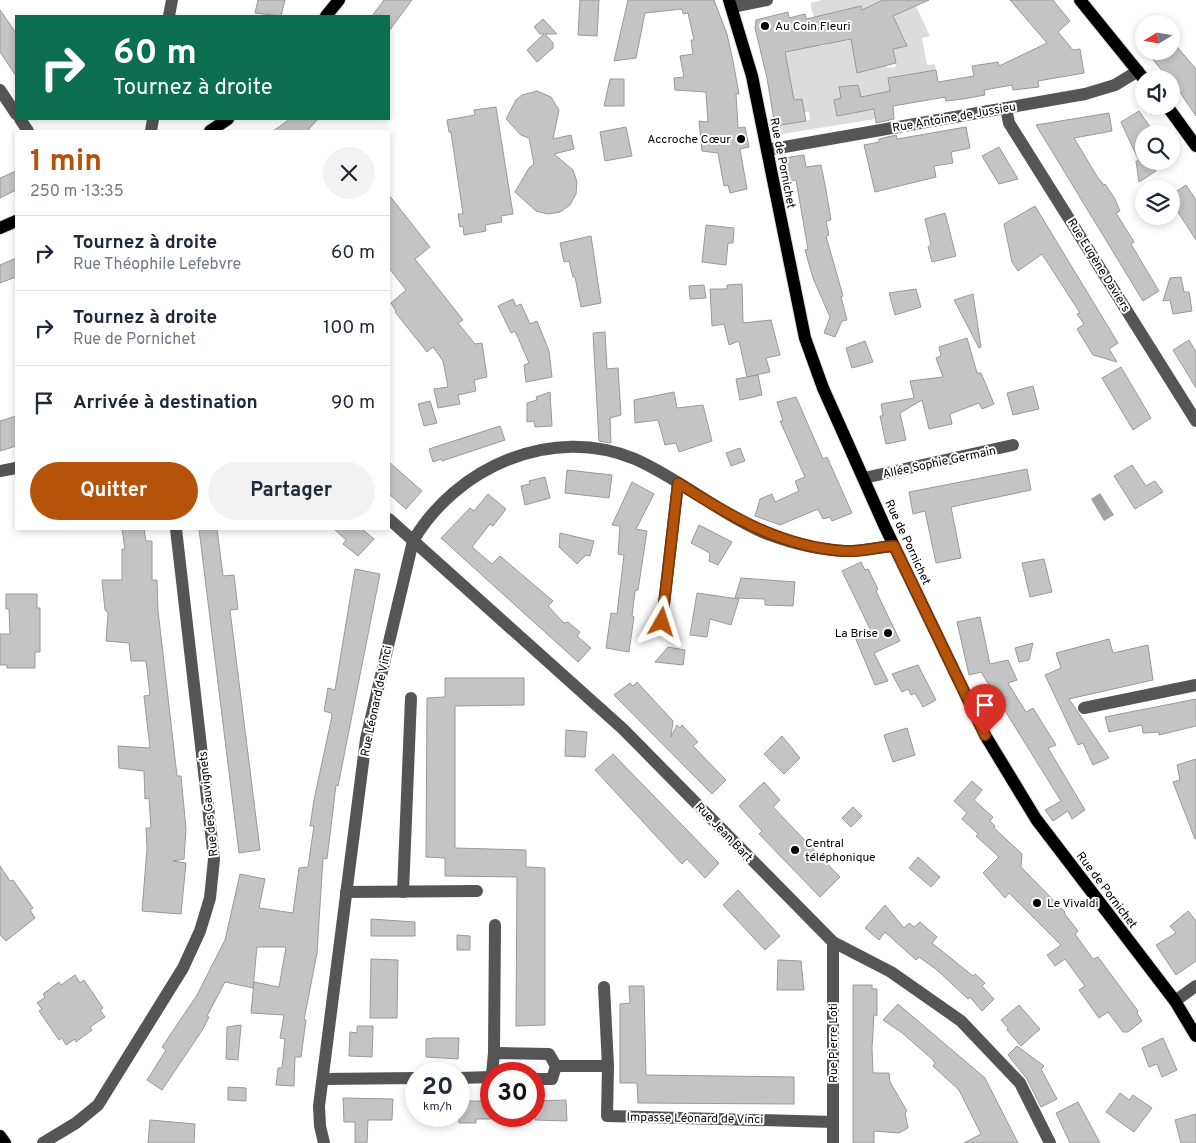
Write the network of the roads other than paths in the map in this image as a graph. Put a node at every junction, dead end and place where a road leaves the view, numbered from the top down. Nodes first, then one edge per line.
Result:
1 (172, 0) edge
2 (339, 0) edge
3 (767, 0) edge
4 (1080, 0) edge
5 (731, 4) edge
6 (169, 15) edge
7 (327, 15) edge
8 (1137, 70) edge
9 (1135, 77) edge
10 (0, 90) edge
11 (1006, 108) junction
12 (15, 112) edge
13 (1174, 115) edge
14 (226, 120) edge
15 (212, 130) edge
16 (1196, 146) edge
17 (767, 150) junction
18 (15, 220) edge
19 (0, 228) edge
20 (1196, 421) edge
21 (1013, 446) dead end
22 (15, 468) edge
23 (0, 471) edge
24 (864, 478) junction
25 (678, 483) junction
26 (390, 521) edge
27 (176, 530) edge
28 (413, 541) junction
29 (894, 546) junction
30 (662, 622) dead end
31 (1196, 685) edge
32 (411, 698) dead end
33 (1084, 708) dead end
34 (346, 892) junction
35 (403, 892) junction
36 (477, 892) dead end
37 (495, 925) dead end
38 (833, 942) junction
39 (1196, 986) edge
40 (604, 987) dead end
41 (1175, 1002) junction
42 (1196, 1036) edge
43 (494, 1053) junction
44 (493, 1062) edge
45 (556, 1066) junction
46 (608, 1066) junction
47 (405, 1078) edge
48 (324, 1079) junction
49 (545, 1080) edge
50 (833, 1122) junction
51 (0, 1136) edge
52 (5, 1143) edge
53 (43, 1143) edge
54 (324, 1143) edge
55 (833, 1143) edge
56 (1050, 1143) edge

1 - 6 street
2 - 7 main road
3 - 5 street
4 - 8 main road
5 - 17 main road, Rue de Pornichet
9 - 11 street, Rue Antoine de Jussieu
10 - 12 street
11 - 17 street, Rue Antoine de Jussieu
11 - 20 street, Rue Eugène Daviers
13 - 16 main road
14 - 15 main road
17 - 24 main road, Rue de Pornichet
18 - 19 main road
21 - 24 street, Allée Sophie Germain
22 - 23 street
24 - 29 main road, Rue de Pornichet
25 - 28 street, Rue Léonard de Vinci
25 - 29 street, Rue Léonard de Vinci
25 - 30 street
26 - 28 street, Rue Jean Bart
27 - 53 street, Rue des Gauvignets
28 - 34 street, Rue Léonard de Vinci
28 - 38 street, Rue Jean Bart
29 - 41 main road, Rue de Pornichet
31 - 33 street
32 - 35 street
34 - 35 street
34 - 48 street, Rue Léonard de Vinci
35 - 36 street
37 - 43 street
38 - 50 street, Rue Pierre Loti
38 - 56 street, Rue Jean Bart
39 - 41 street
40 - 46 street, Impasse Léonard de Vinci
41 - 42 main road, Rue de Pornichet
43 - 44 street
43 - 45 street
45 - 46 street
45 - 49 street
46 - 50 street, Impasse Léonard de Vinci
47 - 48 street
48 - 54 street, Rue Léonard de Vinci
50 - 55 street, Rue Pierre Loti
51 - 52 main road

